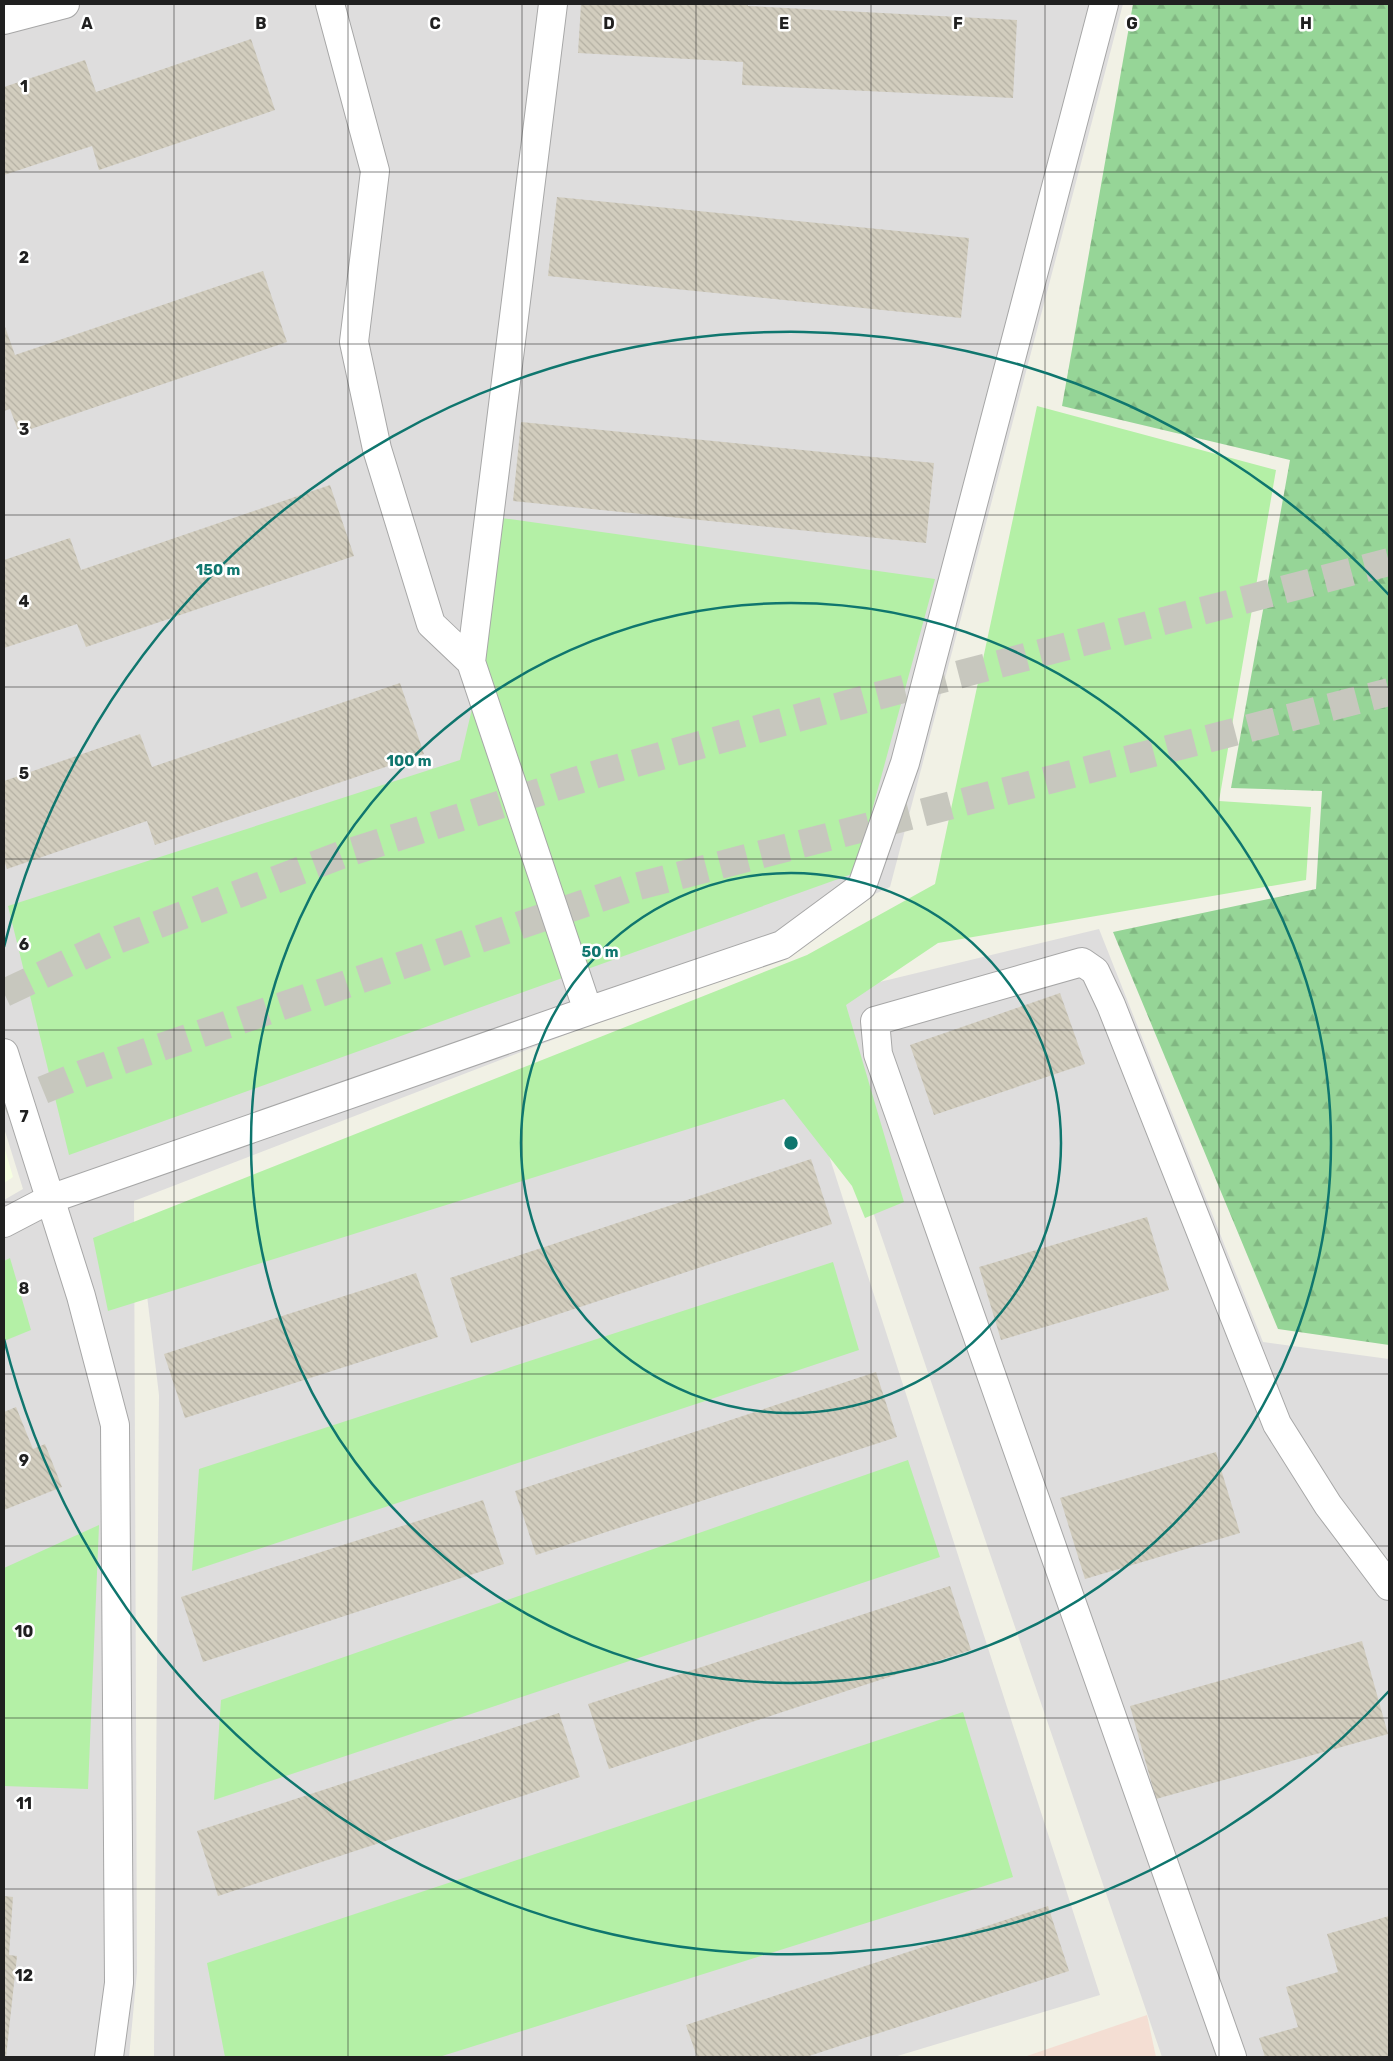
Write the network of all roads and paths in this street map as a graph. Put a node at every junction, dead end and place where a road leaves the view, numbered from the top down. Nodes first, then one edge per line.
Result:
1 (65, 4) edge
2 (330, 4) edge
3 (553, 4) edge
4 (1104, 4) edge
5 (4, 20) edge
6 (471, 662) junction
7 (588, 1011) junction
8 (4, 1053) edge
9 (50, 1199) junction
10 (4, 1223) edge
11 (1389, 1586) edge
12 (109, 2057) edge
13 (1232, 2057) edge

1 - 5 street
2 - 6 street
3 - 6 street
4 - 7 street
6 - 7 street
7 - 9 street
8 - 9 street
9 - 10 street
9 - 12 street
11 - 13 street

